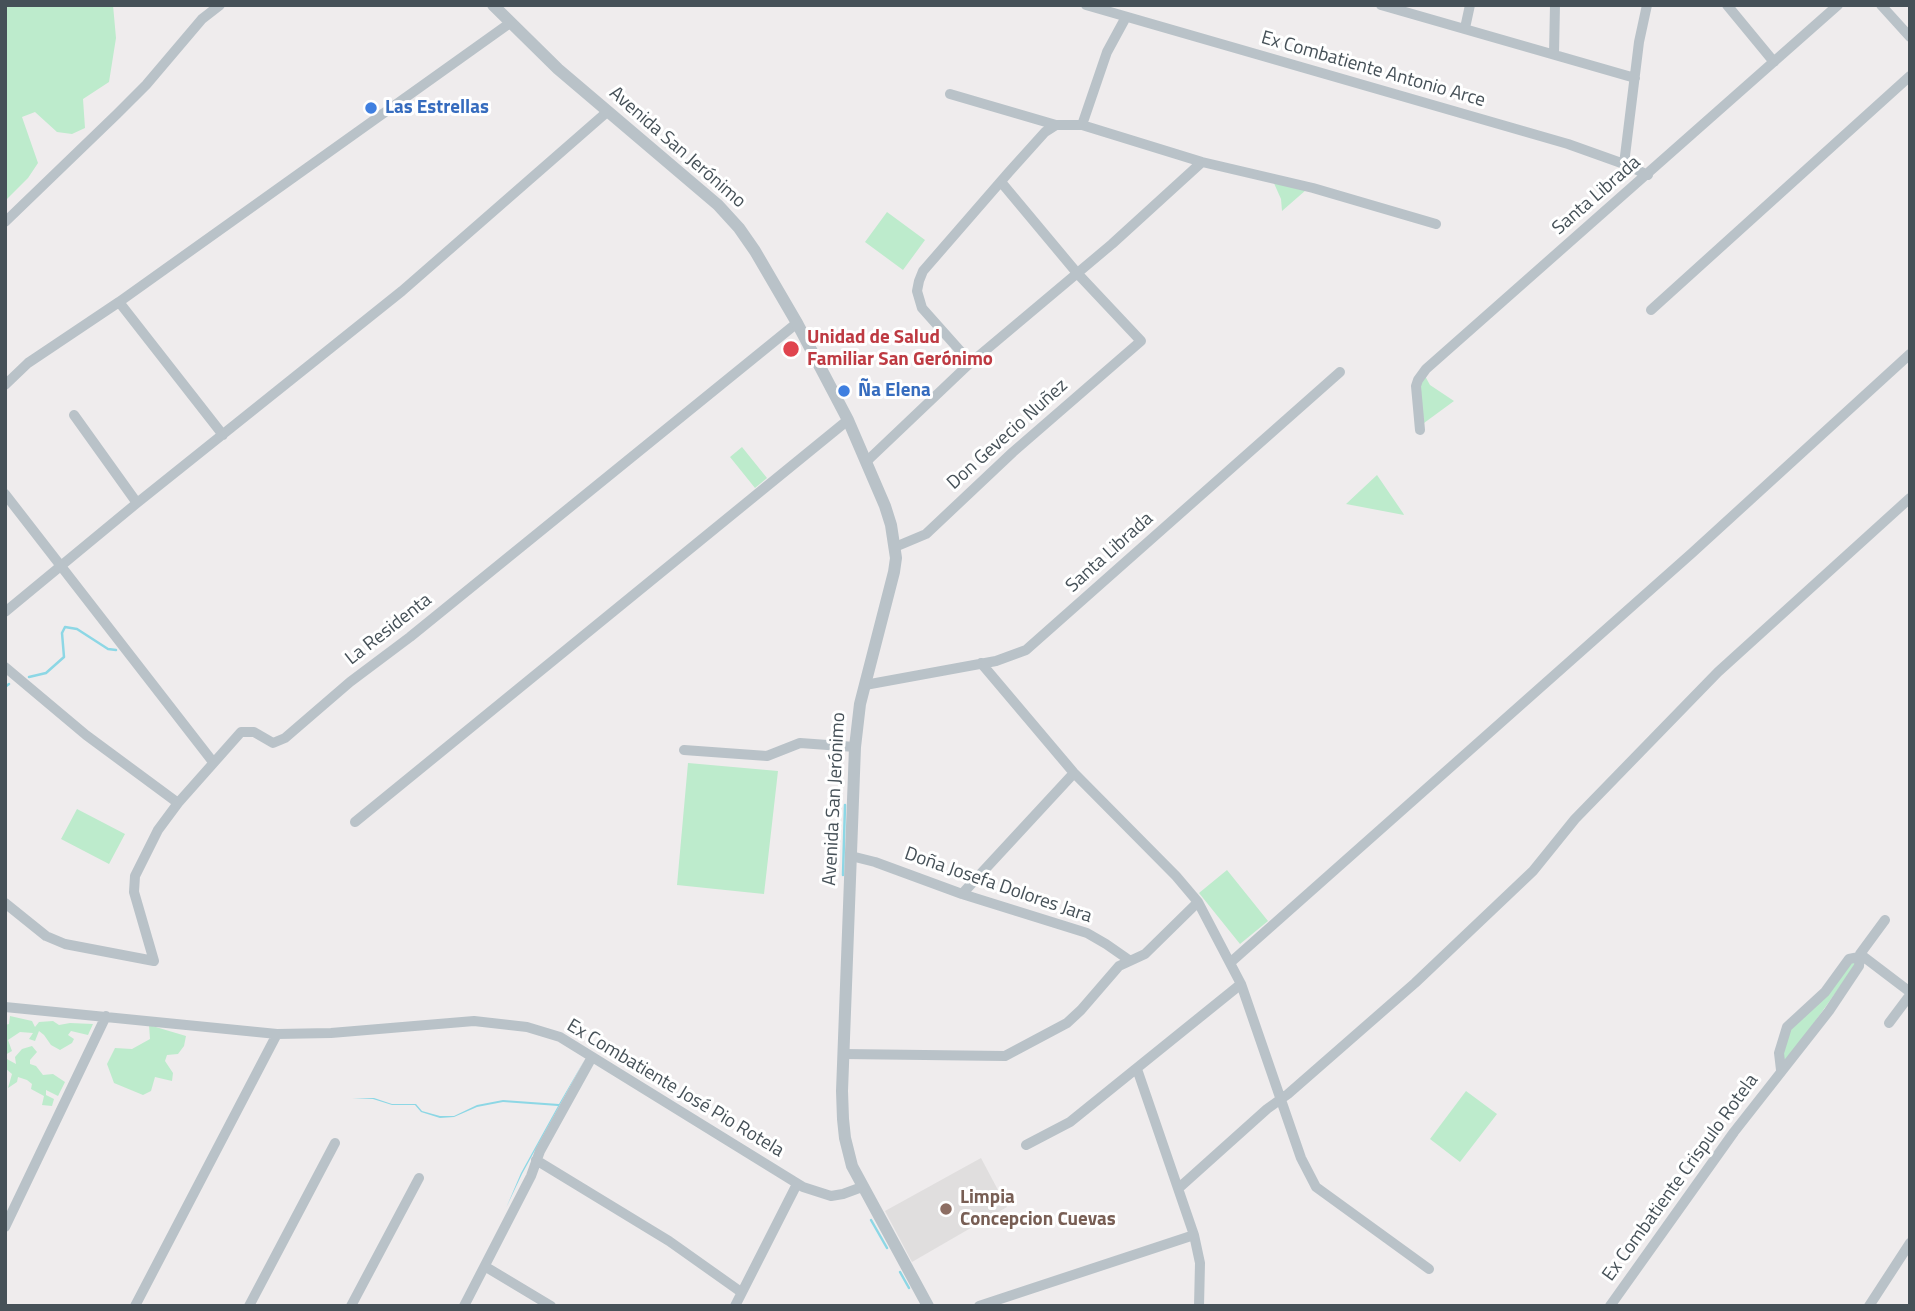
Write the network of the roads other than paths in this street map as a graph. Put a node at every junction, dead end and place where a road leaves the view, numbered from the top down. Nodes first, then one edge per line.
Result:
1 (220, 5) edge
2 (493, 5) edge
3 (1086, 5) edge
4 (1381, 5) edge
5 (1469, 5) edge
6 (1555, 5) edge
7 (1647, 5) edge
8 (1727, 5) edge
9 (1838, 5) edge
10 (1881, 5) edge
11 (1124, 13) edge
12 (510, 23) junction
13 (1465, 28) junction
14 (1910, 37) edge
15 (1555, 54) junction
16 (1774, 62) junction
17 (1910, 76) edge
18 (1634, 78) junction
19 (950, 94) dead end
20 (607, 113) junction
21 (1056, 125) junction
22 (1082, 125) junction
23 (1202, 162) junction
24 (1624, 163) junction
25 (1648, 175) junction
26 (1001, 183) junction
27 (5, 222) edge
28 (1436, 224) dead end
29 (1077, 273) junction
30 (119, 302) junction
31 (1651, 310) dead end
32 (797, 323) junction
33 (1910, 354) edge
34 (971, 363) junction
35 (1340, 372) dead end
36 (5, 385) edge
37 (75, 415) dead end
38 (848, 420) junction
39 (1420, 430) dead end
40 (223, 435) junction
41 (867, 461) junction
42 (5, 494) edge
43 (1910, 498) edge
44 (136, 503) junction
45 (895, 547) junction
46 (61, 566) junction
47 (5, 612) edge
48 (981, 663) junction
49 (5, 667) edge
50 (865, 685) junction
51 (855, 747) junction
52 (684, 750) dead end
53 (213, 762) junction
54 (1074, 773) junction
55 (178, 803) junction
56 (355, 822) dead end
57 (851, 856) junction
58 (962, 894) junction
59 (1198, 902) junction
60 (5, 903) edge
61 (1885, 920) dead end
62 (1860, 955) junction
63 (1129, 960) junction
64 (1231, 962) junction
65 (1241, 985) junction
66 (1910, 993) edge
67 (5, 1007) edge
68 (106, 1016) junction
69 (1889, 1023) dead end
70 (277, 1034) junction
71 (844, 1054) junction
72 (592, 1057) junction
73 (1137, 1069) junction
74 (1781, 1070) junction
75 (1280, 1099) junction
76 (335, 1143) dead end
77 (1026, 1145) dead end
78 (536, 1160) junction
79 (419, 1178) dead end
80 (797, 1184) junction
81 (862, 1187) junction
82 (1180, 1187) junction
83 (11, 1205) edge
84 (5, 1227) edge
85 (1194, 1235) junction
86 (1910, 1243) edge
87 (486, 1267) junction
88 (1429, 1269) dead end
89 (741, 1292) junction
90 (135, 1306) edge
91 (249, 1306) edge
92 (351, 1306) edge
93 (464, 1306) edge
94 (551, 1306) edge
95 (735, 1306) edge
96 (928, 1306) edge
97 (979, 1306) edge
98 (1199, 1306) edge
99 (1610, 1306) edge
100 (1869, 1306) edge

1 - 27 street
2 - 12 street, Avenida San Jerónimo
3 - 11 street, Ex Combatiente Antonio Arce
4 - 13 street
5 - 13 street
6 - 15 street
7 - 18 street
8 - 16 street
9 - 16 street, Santa Librada
10 - 14 street
11 - 22 street
11 - 24 street, Ex Combatiente Antonio Arce
12 - 20 street, Avenida San Jerónimo
12 - 30 street
13 - 15 street
15 - 18 street
16 - 25 street, Santa Librada
17 - 31 street
18 - 24 street
19 - 21 street
20 - 32 street, Avenida San Jerónimo
20 - 40 street
21 - 22 street
21 - 26 street
22 - 23 street
23 - 28 street
23 - 29 street
24 - 25 street, Ex Combatiente Antonio Arce
25 - 39 street, Santa Librada
26 - 29 street
26 - 34 street
29 - 34 street
29 - 45 street, Don Gevecio Nuñez
30 - 36 street
30 - 40 street
32 - 38 street, Avenida San Jerónimo
32 - 53 street, La Residenta
33 - 64 street
34 - 41 street
35 - 48 street, Santa Librada
37 - 44 street
38 - 41 street, Avenida San Jerónimo
38 - 56 street
40 - 44 street
41 - 45 street, Avenida San Jerónimo
42 - 46 street
43 - 75 street
44 - 46 street
45 - 50 street, Avenida San Jerónimo
46 - 47 street
46 - 53 street
48 - 50 street, Santa Librada
48 - 54 street
49 - 55 street
50 - 51 street, Avenida San Jerónimo
51 - 52 street
51 - 57 street, Avenida San Jerónimo
53 - 55 street, La Residenta
54 - 58 street
54 - 59 street
55 - 60 street, La Residenta
57 - 58 street, Doña Josefa Dolores Jara
57 - 71 street, Avenida San Jerónimo
58 - 63 street, Doña Josefa Dolores Jara
59 - 63 street
59 - 64 street
61 - 62 street, Ex Combatiente Crispulo Rotela
62 - 66 street
62 - 74 street, Ex Combatiente Crispulo Rotela
62 - 74 street, Ex Combatiente Crispulo Rotela
63 - 71 street
64 - 65 street
65 - 73 street
65 - 75 street
66 - 69 street
67 - 68 street, Ex Combatiente José Pio Rotela
68 - 70 street, Ex Combatiente José Pio Rotela
68 - 83 street
70 - 72 street, Ex Combatiente José Pio Rotela
70 - 90 street
71 - 81 street, Avenida San Jerónimo
72 - 78 street
72 - 80 street, Ex Combatiente José Pio Rotela
73 - 77 street
73 - 82 street
74 - 99 street, Ex Combatiente Crispulo Rotela
75 - 82 street
75 - 88 street
76 - 91 street
78 - 87 street
78 - 89 street
79 - 92 street
80 - 81 street, Ex Combatiente José Pio Rotela
80 - 89 street
81 - 96 street, Avenida San Jerónimo
82 - 85 street
83 - 84 street
85 - 97 street
85 - 98 street
86 - 100 street
87 - 93 street
87 - 94 street
89 - 95 street

